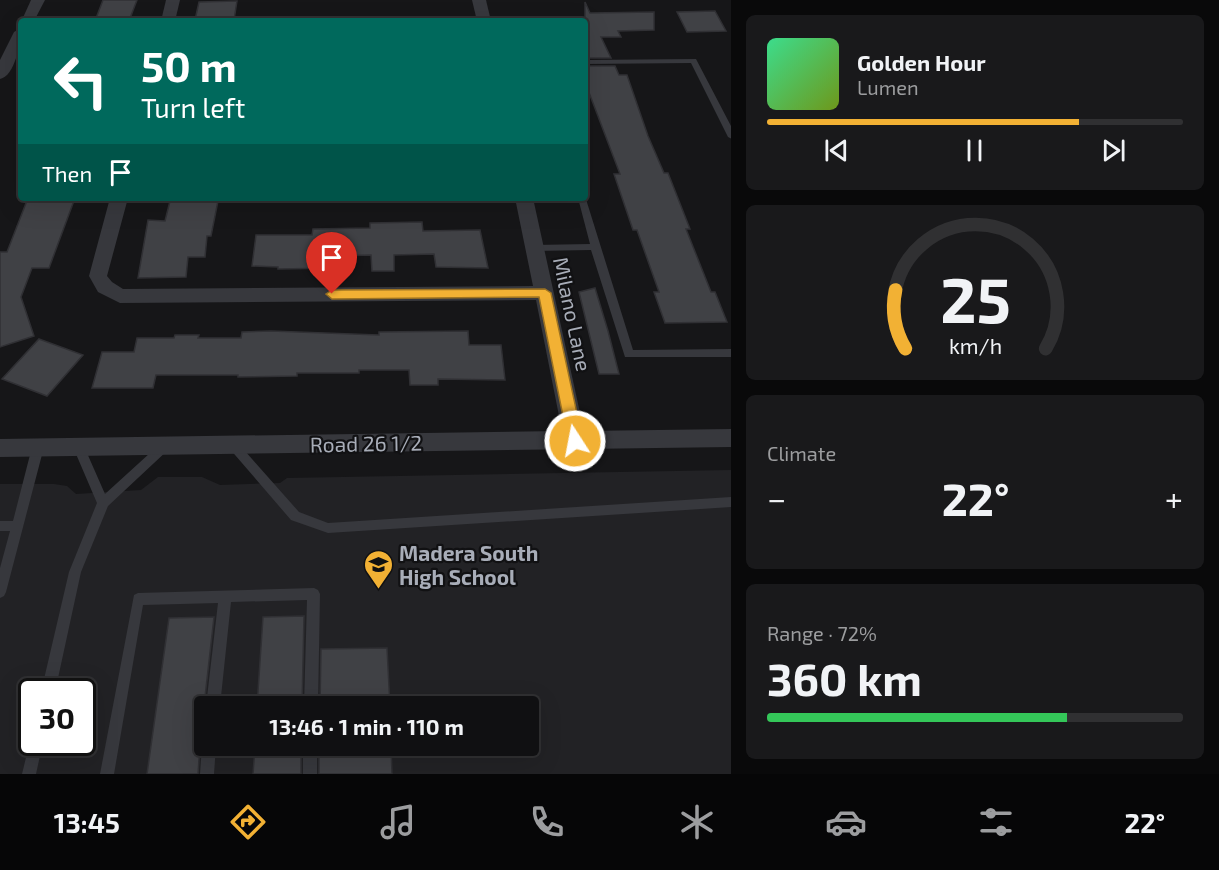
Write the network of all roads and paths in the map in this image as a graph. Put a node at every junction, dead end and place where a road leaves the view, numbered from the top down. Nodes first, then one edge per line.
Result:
1 (38, 0) edge
2 (173, 0) edge
3 (479, 0) edge
4 (29, 18) edge
5 (169, 18) edge
6 (483, 18) edge
7 (18, 39) edge
8 (9, 61) edge
9 (588, 62) edge
10 (0, 75) edge
11 (731, 135) edge
12 (118, 201) edge
13 (525, 201) edge
14 (583, 201) edge
15 (595, 247) junction
16 (534, 248) junction
17 (545, 293) junction
18 (731, 352) edge
19 (731, 438) edge
20 (575, 441) junction
21 (232, 444) junction
22 (165, 446) junction
23 (38, 447) junction
24 (79, 447) junction
25 (0, 448) edge
26 (731, 502) edge
27 (103, 503) junction
28 (0, 526) edge
29 (18, 526) junction
30 (0, 592) edge
31 (225, 596) junction
32 (51, 678) edge
33 (214, 696) edge
34 (311, 696) edge
35 (33, 756) edge
36 (208, 756) edge
37 (310, 756) edge
38 (29, 774) edge
39 (108, 774) edge
40 (207, 774) edge
41 (310, 774) edge

1 - 4 street
2 - 5 street
3 - 6 street
7 - 8 street
8 - 10 street
9 - 11 lane
12 - 17 street
13 - 16 street, Milano Lane
14 - 15 lane
15 - 16 lane
15 - 18 lane
16 - 17 street, Milano Lane
17 - 20 street, Milano Lane
19 - 20 street, Road 26 1/2
20 - 21 street, Road 26 1/2
21 - 22 street, Road 26 1/2
21 - 26 lane
22 - 24 street, Road 26 1/2
22 - 27 lane
23 - 24 street, Road 26 1/2
23 - 25 street, Road 26 1/2
23 - 29 lane
24 - 27 lane
27 - 32 lane
28 - 29 lane
29 - 30 lane
31 - 33 lane
31 - 34 lane
31 - 39 lane
35 - 38 lane
36 - 40 lane
37 - 41 lane

